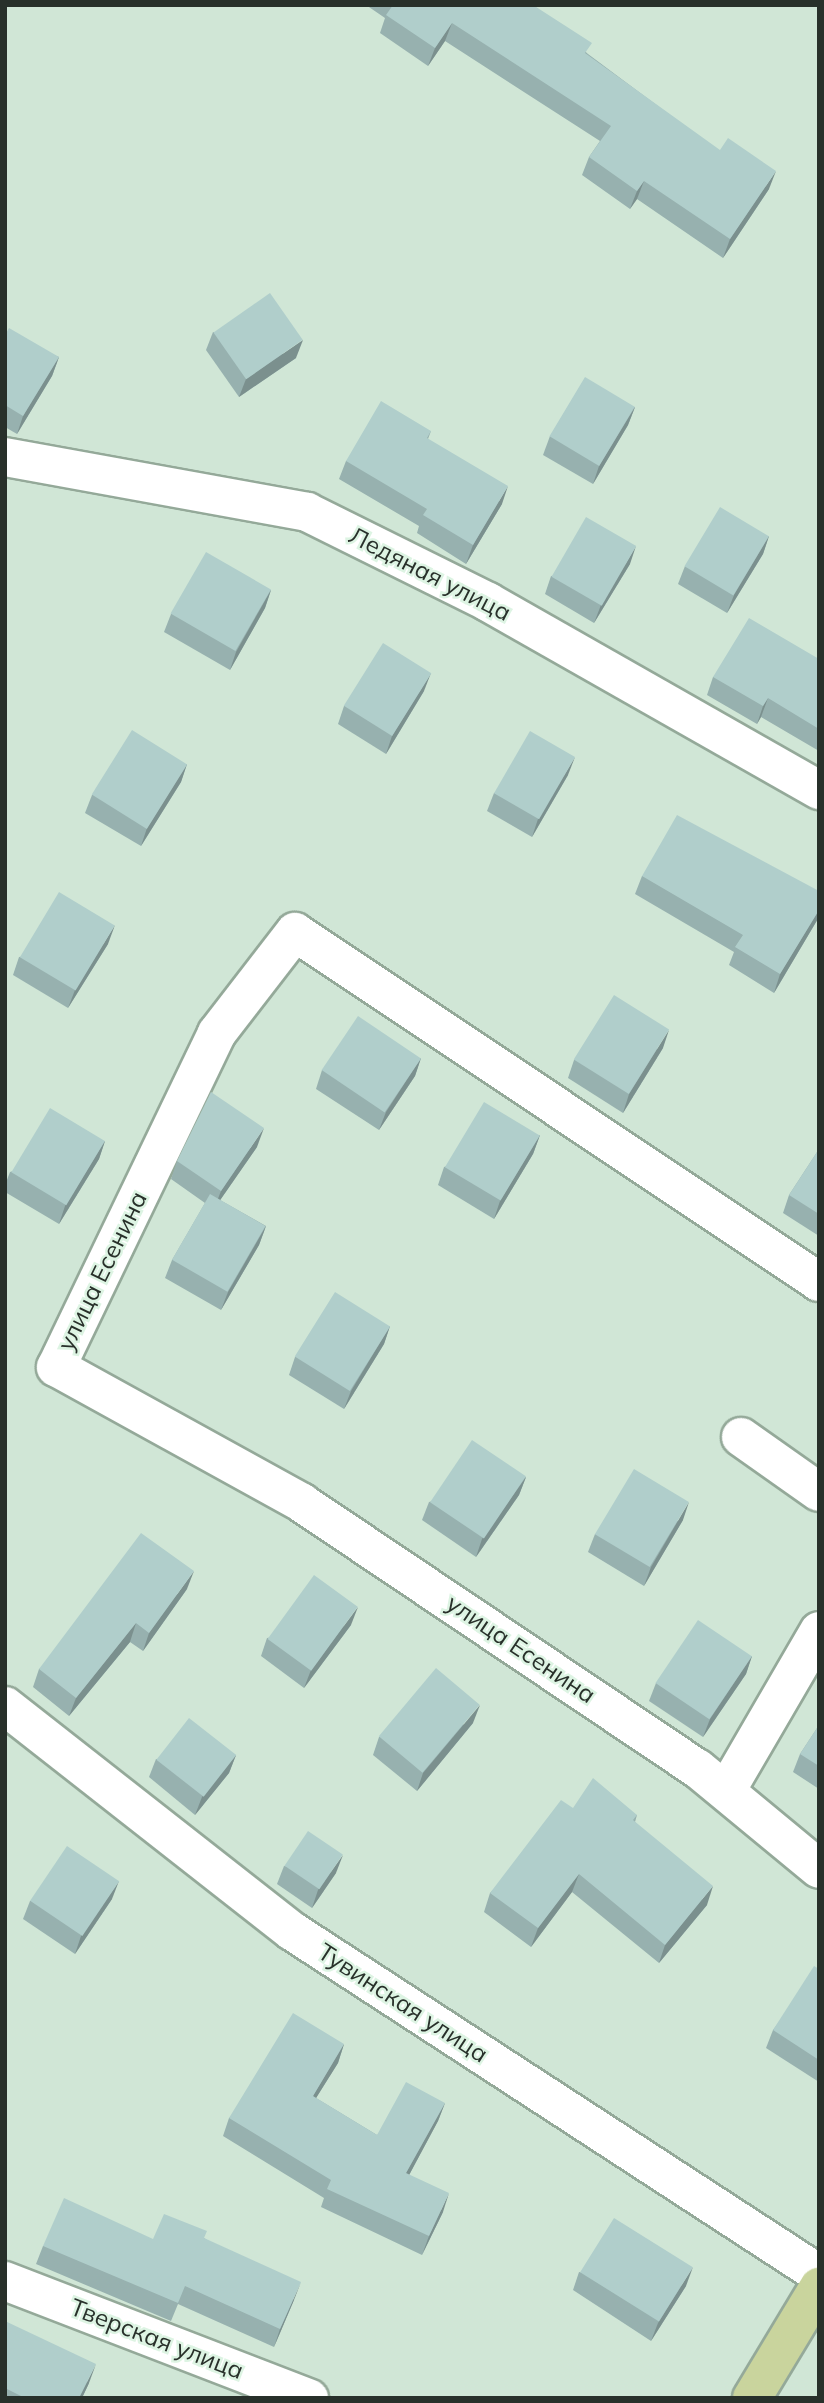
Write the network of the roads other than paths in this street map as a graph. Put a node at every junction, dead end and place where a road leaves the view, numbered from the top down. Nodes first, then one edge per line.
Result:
1 (5, 457) edge
2 (819, 790) edge
3 (819, 1282) edge
4 (741, 1437) dead end
5 (819, 1492) edge
6 (819, 1631) edge
7 (5, 1706) edge
8 (726, 1791) junction
9 (819, 1869) edge
10 (819, 2274) edge
11 (5, 2281) edge
12 (819, 2287) edge
13 (309, 2398) edge
14 (752, 2398) edge

1 - 2 street, Ледяная улица
3 - 8 street, улица Есенина
4 - 5 street
6 - 8 street
7 - 10 street, Тувинская улица
8 - 9 street, улица Есенина
11 - 13 street, Тверская улица
12 - 14 main road

